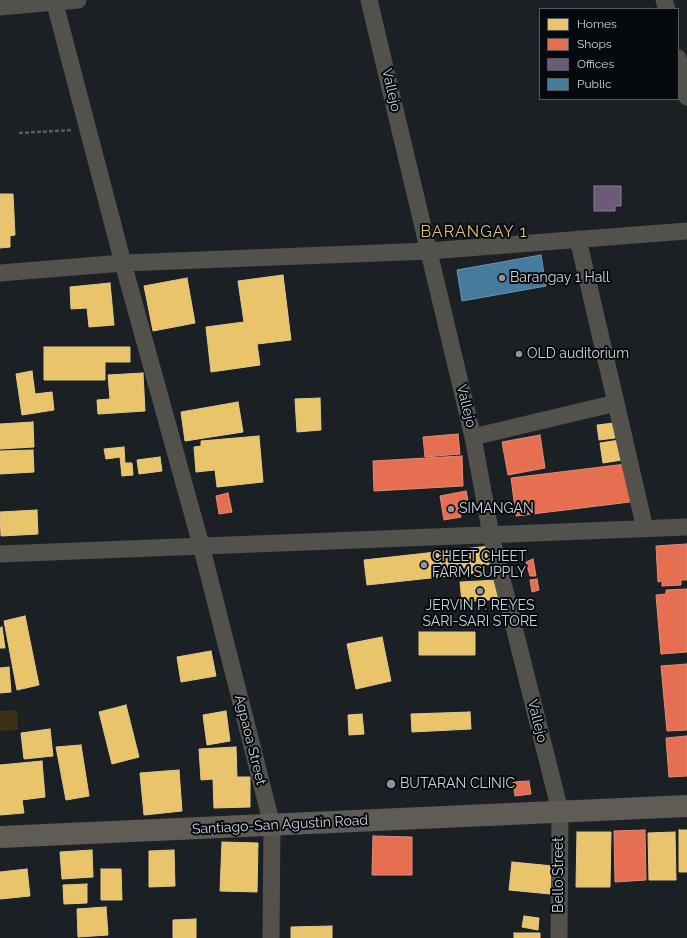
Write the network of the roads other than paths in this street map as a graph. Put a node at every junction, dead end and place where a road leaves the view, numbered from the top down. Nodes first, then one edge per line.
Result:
1 (78, 0) edge
2 (369, 0) edge
3 (55, 1) edge
4 (0, 7) edge
5 (679, 62) edge
6 (687, 97) edge
7 (687, 231) edge
8 (578, 240) junction
9 (428, 251) junction
10 (123, 263) junction
11 (0, 273) edge
12 (616, 404) junction
13 (473, 438) junction
14 (687, 527) edge
15 (645, 529) junction
16 (491, 535) junction
17 (201, 545) junction
18 (0, 554) edge
19 (687, 806) edge
20 (560, 811) junction
21 (272, 825) junction
22 (0, 837) edge
23 (271, 938) edge
24 (559, 938) edge

1 - 3 street
2 - 9 street, Vallejo
3 - 4 street
3 - 10 street, Agpaoa Street
5 - 6 street
7 - 8 street
8 - 9 street
8 - 12 street
9 - 10 street
9 - 13 street, Vallejo
10 - 11 street
10 - 17 street, Agpaoa Street
12 - 13 street
12 - 15 street
13 - 16 street, Vallejo
14 - 15 street
15 - 16 street
16 - 17 street
16 - 20 street, Vallejo
17 - 18 street
17 - 21 street, Agpaoa Street
19 - 20 main road, Santiago-San Agustin Road
20 - 21 main road, Santiago-San Agustin Road
20 - 24 street, Bello Street
21 - 22 main road, Santiago-San Agustin Road
21 - 23 street, Agpaoa Street

